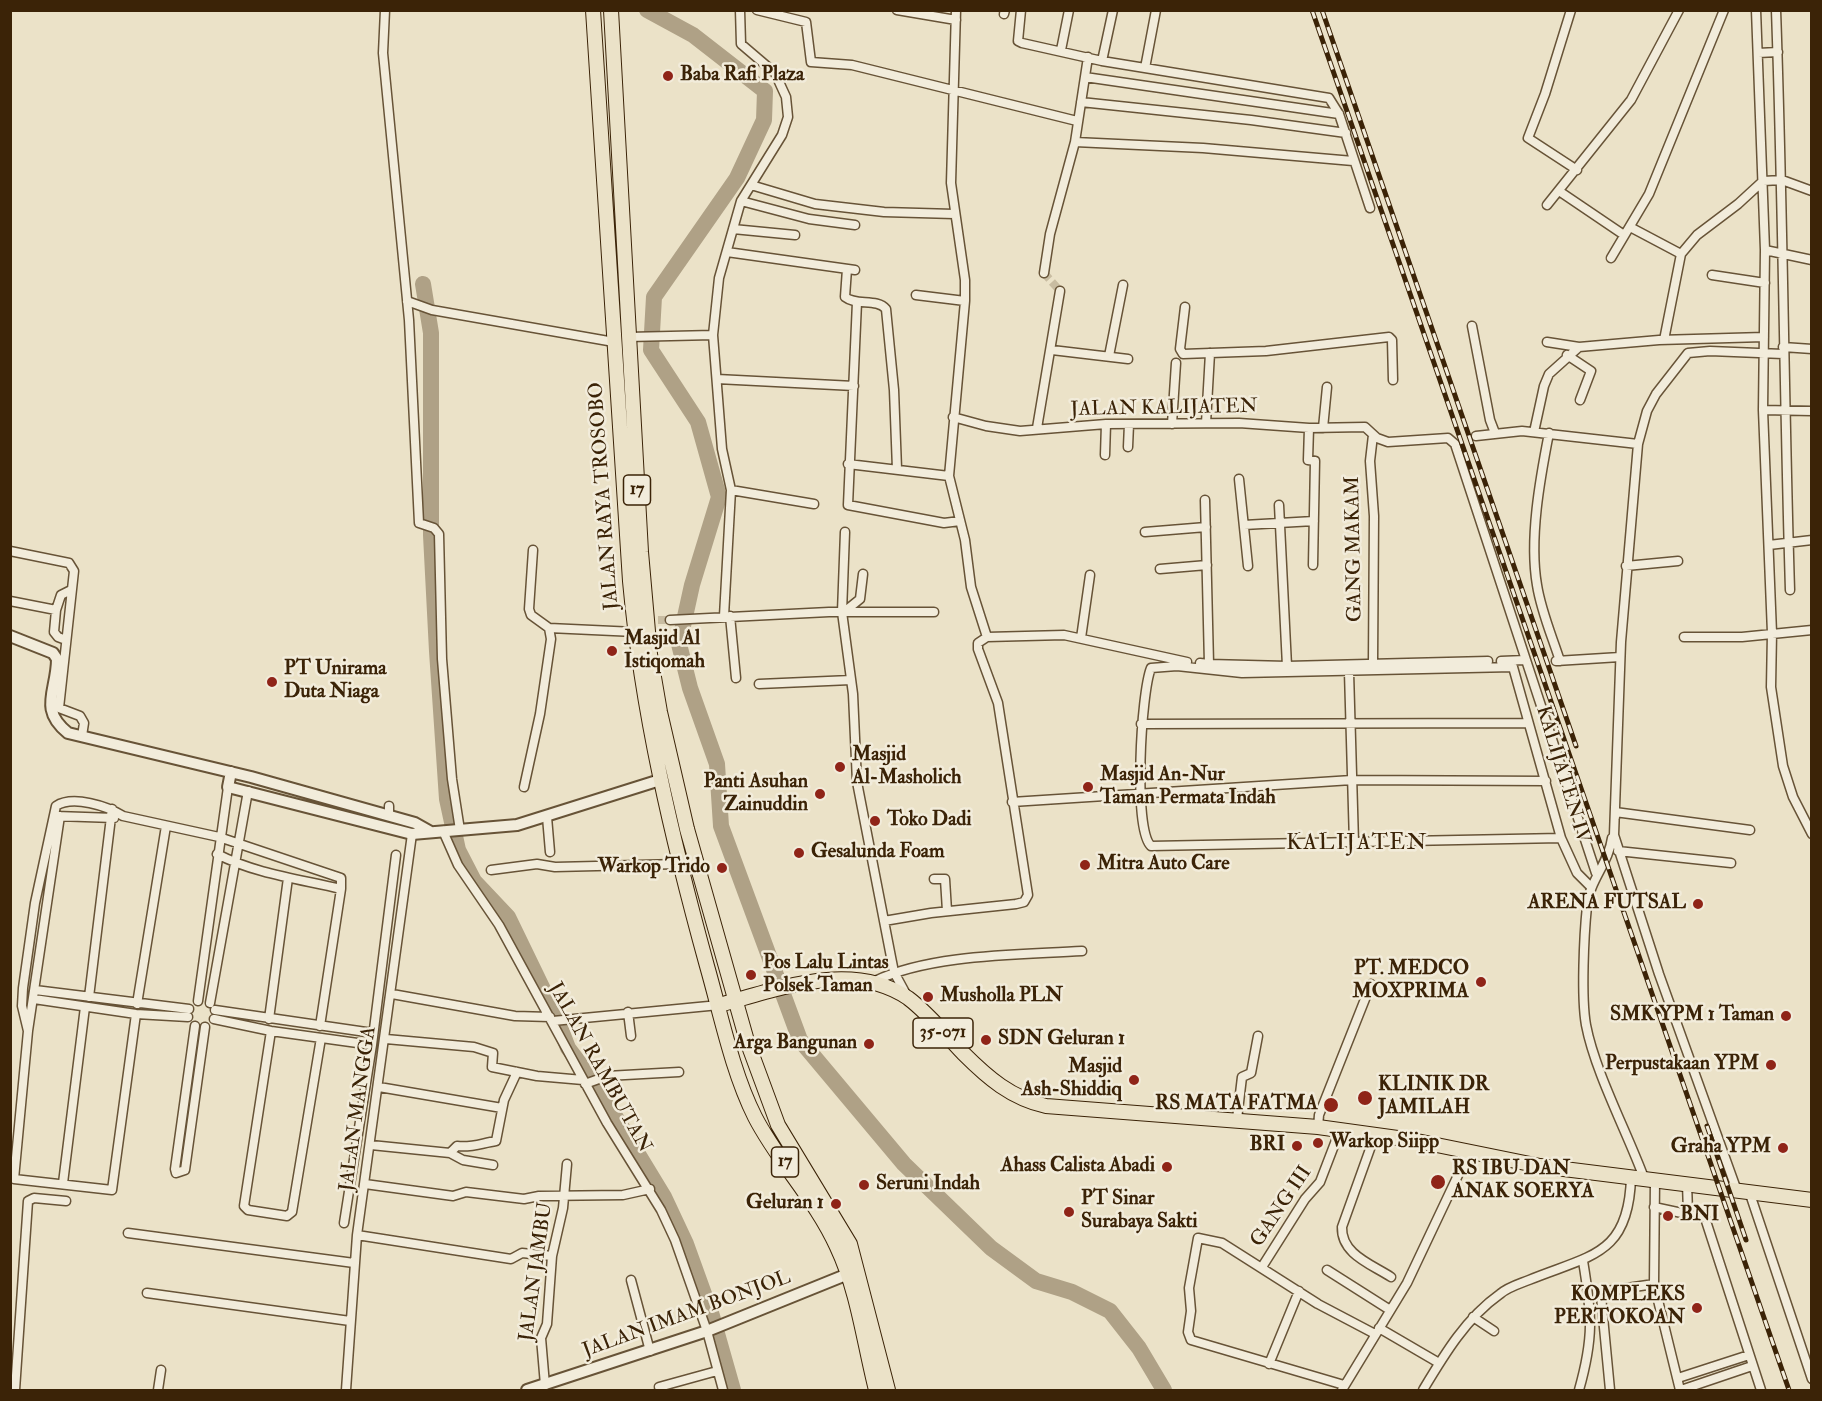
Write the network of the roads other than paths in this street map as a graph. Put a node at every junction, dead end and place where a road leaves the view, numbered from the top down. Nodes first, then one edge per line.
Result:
1 (385, 10) edge
2 (593, 10) edge
3 (611, 10) edge
4 (740, 10) edge
5 (757, 10) edge
6 (897, 10) edge
7 (956, 10) edge
8 (1021, 10) edge
9 (1069, 10) edge
10 (1113, 10) edge
11 (1156, 10) edge
12 (1571, 10) edge
13 (1679, 10) edge
14 (1724, 10) edge
15 (1756, 10) edge
16 (1776, 10) edge
17 (775, 13) edge
18 (956, 20) junction
19 (1061, 50) junction
20 (1768, 52) junction
21 (1088, 57) junction
22 (1102, 61) junction
23 (1145, 68) junction
24 (1085, 77) junction
25 (953, 89) junction
26 (615, 92) junction
27 (597, 94) junction
28 (1081, 102) junction
29 (616, 108) junction
30 (598, 109) junction
31 (1339, 114) junction
32 (1077, 122) junction
33 (1346, 133) junction
34 (1075, 142) junction
35 (1353, 161) junction
36 (1577, 170) junction
37 (1773, 180) junction
38 (751, 185) junction
39 (1559, 191) junction
40 (1812, 191) edge
41 (741, 201) junction
42 (1547, 205) dead end
43 (1370, 208) dead end
44 (954, 214) junction
45 (855, 225) dead end
46 (1630, 227) junction
47 (733, 229) junction
48 (795, 235) dead end
49 (1624, 235) junction
50 (1767, 250) junction
51 (727, 252) junction
52 (1783, 253) junction
53 (1681, 254) junction
54 (1611, 258) dead end
55 (1812, 260) edge
56 (1044, 273) dead end
57 (1712, 275) dead end
58 (1765, 283) junction
59 (1123, 285) dead end
60 (1060, 291) dead end
61 (916, 295) dead end
62 (407, 301) junction
63 (965, 301) junction
64 (857, 302) junction
65 (1185, 307) dead end
66 (1472, 326) dead end
67 (713, 335) junction
68 (634, 337) junction
69 (1764, 337) junction
70 (1664, 340) junction
71 (614, 342) junction
72 (1547, 342) dead end
73 (1704, 345) junction
74 (1683, 346) junction
75 (1579, 347) junction
76 (1812, 349) edge
77 (1052, 350) junction
78 (1782, 352) junction
79 (1210, 353) junction
80 (1766, 354) junction
81 (1108, 356) junction
82 (1571, 358) junction
83 (1128, 360) dead end
84 (1176, 363) dead end
85 (717, 379) junction
86 (1393, 380) dead end
87 (854, 386) junction
88 (1327, 387) dead end
89 (1580, 400) dead end
90 (1765, 410) junction
91 (1781, 410) junction
92 (1812, 411) edge
93 (953, 417) junction
94 (1206, 423) junction
95 (1106, 424) junction
96 (1130, 424) junction
97 (1172, 424) junction
98 (1492, 426) junction
99 (1037, 428) junction
100 (1310, 428) junction
101 (1323, 428) junction
102 (1539, 429) junction
103 (1373, 435) junction
104 (1476, 436) dead end
105 (1639, 441) junction
106 (1128, 447) dead end
107 (1105, 455) dead end
108 (848, 464) junction
109 (897, 469) junction
110 (949, 476) junction
111 (1239, 479) dead end
112 (731, 494) junction
113 (1205, 500) dead end
114 (814, 504) dead end
115 (1280, 505) dead end
116 (1314, 521) junction
117 (1280, 523) junction
118 (961, 525) junction
119 (1244, 525) junction
120 (1206, 527) junction
121 (845, 532) dead end
122 (1145, 532) dead end
123 (1812, 540) edge
124 (1789, 543) junction
125 (1772, 545) junction
126 (533, 550) dead end
127 (10, 551) edge
128 (1678, 561) dead end
129 (1207, 565) junction
130 (1313, 565) dead end
131 (1248, 566) dead end
132 (1626, 566) junction
133 (1160, 569) dead end
134 (863, 574) dead end
135 (1090, 575) dead end
136 (71, 590) junction
137 (1790, 590) dead end
138 (10, 601) edge
139 (56, 610) junction
140 (843, 612) junction
141 (934, 612) dead end
142 (727, 616) junction
143 (672, 620) tunnel mouth
144 (549, 628) junction
145 (1812, 630) edge
146 (635, 632) junction
147 (1775, 633) junction
148 (10, 636) edge
149 (987, 637) junction
150 (1684, 637) dead end
151 (1081, 638) junction
152 (66, 640) junction
153 (1620, 657) junction
154 (1525, 660) junction
155 (1373, 663) junction
156 (1209, 664) junction
157 (1287, 666) junction
158 (1349, 672) junction
159 (736, 678) dead end
160 (851, 680) junction
161 (759, 684) dead end
162 (1527, 723) junction
163 (1141, 724) junction
164 (1350, 725) junction
165 (82, 736) junction
166 (231, 772) junction
167 (251, 777) junction
168 (660, 780) junction
169 (1352, 780) junction
170 (1546, 781) junction
171 (228, 787) junction
172 (524, 787) dead end
173 (248, 791) junction
174 (1140, 792) junction
175 (1012, 802) junction
176 (1615, 812) junction
177 (111, 814) junction
178 (56, 816) junction
179 (547, 817) junction
180 (166, 826) junction
181 (1750, 830) dead end
182 (453, 831) junction
183 (430, 832) junction
184 (412, 834) junction
185 (1812, 834) edge
186 (219, 837) junction
187 (1561, 838) junction
188 (1354, 843) junction
189 (237, 844) junction
190 (1618, 851) junction
191 (550, 852) dead end
192 (217, 854) junction
193 (396, 855) dead end
194 (234, 863) junction
195 (1731, 863) dead end
196 (679, 864) junction
197 (491, 870) dead end
198 (1596, 873) junction
199 (288, 878) junction
200 (934, 879) dead end
201 (1590, 886) junction
202 (341, 889) junction
203 (947, 911) junction
204 (884, 921) junction
205 (1082, 951) dead end
206 (894, 972) junction
207 (875, 981) junction
208 (1371, 984) dead end
209 (392, 994) junction
210 (89, 997) junction
211 (34, 999) junction
212 (909, 999) junction
213 (198, 1000) junction
214 (735, 1001) junction
215 (137, 1004) junction
216 (718, 1005) junction
217 (22, 1006) junction
218 (85, 1006) junction
219 (213, 1011) junction
220 (628, 1012) junction
221 (189, 1013) junction
222 (136, 1014) junction
223 (269, 1019) junction
224 (555, 1019) junction
225 (195, 1026) junction
226 (320, 1026) junction
227 (205, 1027) junction
228 (271, 1030) junction
229 (28, 1031) junction
230 (373, 1034) junction
231 (631, 1036) dead end
232 (1258, 1036) dead end
233 (321, 1038) junction
234 (386, 1039) junction
235 (372, 1045) junction
236 (517, 1072) junction
237 (679, 1072) dead end
238 (588, 1081) junction
239 (379, 1087) junction
240 (502, 1108) junction
241 (1237, 1119) junction
242 (1318, 1127) junction
243 (1340, 1130) junction
244 (1375, 1134) junction
245 (371, 1146) junction
246 (1469, 1152) junction
247 (450, 1153) junction
248 (567, 1164) dead end
249 (493, 1165) dead end
250 (1643, 1179) junction
251 (63, 1183) junction
252 (1688, 1183) junction
253 (365, 1184) junction
254 (650, 1189) junction
255 (1742, 1189) junction
256 (564, 1197) junction
257 (1812, 1200) edge
258 (66, 1201) dead end
259 (1654, 1207) junction
260 (1688, 1213) junction
261 (345, 1223) dead end
262 (128, 1233) dead end
263 (357, 1235) junction
264 (552, 1256) junction
265 (1583, 1261) junction
266 (354, 1263) junction
267 (1262, 1267) junction
268 (1327, 1270) dead end
269 (853, 1272) junction
270 (1391, 1277) dead end
271 (631, 1280) dead end
272 (1654, 1284) junction
273 (1299, 1291) junction
274 (147, 1293) dead end
275 (1390, 1311) junction
276 (1473, 1317) junction
277 (350, 1321) junction
278 (713, 1328) junction
279 (1377, 1331) junction
280 (1494, 1331) dead end
281 (650, 1351) junction
282 (1749, 1355) junction
283 (1435, 1361) junction
284 (1269, 1364) junction
285 (1752, 1366) junction
286 (160, 1370) dead end
287 (717, 1371) junction
288 (1678, 1378) junction
289 (1812, 1379) edge
290 (545, 1385) junction
291 (659, 1387) dead end
292 (1343, 1388) edge
293 (15, 1390) edge
294 (158, 1390) edge
295 (346, 1390) edge
296 (527, 1390) edge
297 (723, 1390) edge
298 (876, 1390) edge
299 (888, 1390) edge
300 (1423, 1390) edge
301 (1579, 1390) edge
302 (1610, 1390) edge
303 (1680, 1390) edge
304 (1761, 1390) edge

1 - 62 street
2 - 27 main road, JALAN RAYA TROSOBO / 17
3 - 26 main road, JALAN RAYA TROSOBO / 17
4 - 38 street
5 - 17 street
6 - 18 street
7 - 18 street
8 - 19 street
9 - 19 street
10 - 22 street
11 - 23 street
12 - 36 street
13 - 36 street
14 - 46 street
15 - 20 street
16 - 20 street
17 - 25 street
18 - 25 street
19 - 21 street
20 - 37 street
20 - 37 street
21 - 22 street
21 - 24 street
22 - 23 street
23 - 31 street
24 - 28 street
24 - 31 street
25 - 32 street
25 - 44 street
26 - 27 main road
26 - 29 main road, JALAN RAYA TROSOBO / 17
27 - 30 main road, JALAN RAYA TROSOBO / 17
28 - 32 street
28 - 33 street
29 - 30 main road
29 - 68 main road, JALAN RAYA TROSOBO / 17
30 - 71 main road, JALAN RAYA TROSOBO / 17
31 - 33 street
32 - 34 street
33 - 35 street
34 - 35 street
34 - 56 street
35 - 43 street
36 - 39 street
37 - 40 street
37 - 50 street
37 - 52 street
37 - 53 street
38 - 41 street
38 - 44 street
39 - 42 street
39 - 49 street
41 - 45 street
41 - 47 street
44 - 63 street
46 - 49 street
46 - 53 street
47 - 48 street
47 - 51 street
49 - 54 street
50 - 52 street
50 - 58 street
51 - 64 street
51 - 67 street
52 - 55 street
52 - 78 street
53 - 70 street
57 - 58 street
58 - 69 street
59 - 81 street
60 - 77 street
61 - 63 street
62 - 71 street
62 - 182 street, JALAN RAMBUTAN
63 - 93 street
64 - 87 street
64 - 109 street
65 - 79 street
66 - 98 street
67 - 68 street
67 - 85 street
68 - 214 main road, JALAN RAYA TROSOBO / 17
69 - 73 street
69 - 80 street
70 - 74 street
70 - 75 street
71 - 146 main road, JALAN RAYA TROSOBO / 17
72 - 75 street
73 - 74 street
73 - 74 street
73 - 80 street
74 - 105 street
75 - 82 street
76 - 78 street
77 - 81 street
77 - 99 street
78 - 80 street
78 - 91 street
79 - 86 street
79 - 94 street
80 - 90 street
81 - 83 street
82 - 89 street
82 - 102 street
84 - 97 street
85 - 87 street
85 - 112 street
87 - 108 street
88 - 101 street
90 - 91 street
90 - 125 street
91 - 92 street
91 - 124 street
93 - 99 street, JALAN KALIJATEN
93 - 110 street
94 - 97 street, JALAN KALIJATEN
94 - 100 street, JALAN KALIJATEN
95 - 96 street, JALAN KALIJATEN
95 - 99 street, JALAN KALIJATEN
95 - 107 street
96 - 97 street, JALAN KALIJATEN
96 - 106 street
98 - 102 street
98 - 104 street
100 - 101 street, JALAN KALIJATEN
100 - 116 street
101 - 103 street, JALAN KALIJATEN
102 - 105 street
102 - 153 street
103 - 154 street, JALAN KALIJATEN
103 - 155 street, GANG MAKAM
105 - 132 street
108 - 109 street
108 - 118 street
109 - 110 street
110 - 118 street
111 - 119 street
112 - 114 street
112 - 142 street
113 - 120 street
115 - 117 street
116 - 117 street
116 - 130 street
117 - 119 street
117 - 157 street
118 - 149 street
119 - 131 street
120 - 122 street
120 - 129 street
121 - 140 street
123 - 124 street
124 - 125 street
124 - 137 street
125 - 147 street
126 - 144 street
127 - 136 street
128 - 132 street
129 - 133 street
129 - 156 street
132 - 153 street
134 - 140 street
135 - 151 street
136 - 139 street
136 - 152 street
138 - 139 street
139 - 152 street
140 - 141 street
140 - 142 street
140 - 160 street
142 - 143 street
142 - 159 street
144 - 146 street
144 - 172 street
145 - 147 street
146 - 168 main road, JALAN RAYA TROSOBO / 17
147 - 150 street
147 - 185 street
148 - 165 street
149 - 151 street
149 - 175 street
151 - 156 street
152 - 165 street
153 - 176 street
154 - 155 street
154 - 198 street, JALAN KALIJATEN
155 - 157 street
156 - 157 street
158 - 162 street, KALIJATEN IV
158 - 163 street
158 - 164 street
160 - 161 street
160 - 204 street
162 - 164 street
162 - 170 street, KALIJATEN IV
163 - 164 street
163 - 174 street
164 - 169 street
165 - 166 street
166 - 167 street
166 - 171 street
167 - 173 street
167 - 183 street
168 - 179 street
168 - 196 main road, JALAN RAYA TROSOBO / 17
169 - 170 street
169 - 174 street
169 - 188 street
170 - 187 street, KALIJATEN IV
171 - 173 street
171 - 186 street
173 - 184 street
173 - 189 street
174 - 175 street
174 - 188 street
175 - 203 street
176 - 181 street
176 - 190 street
176 - 198 street
177 - 178 street
177 - 178 street
177 - 180 street
177 - 210 street
178 - 211 street
178 - 217 street
179 - 182 street
179 - 191 street
180 - 186 street
180 - 215 street
182 - 183 street
182 - 224 street, JALAN RAMBUTAN
183 - 184 street
184 - 209 street, JALAN MANGGA
186 - 189 street
186 - 192 street
187 - 188 street
187 - 201 street, KALIJATEN IV
189 - 194 street
189 - 202 street
190 - 195 street
190 - 255 street
192 - 194 street
192 - 213 street
193 - 230 street
194 - 199 street
194 - 219 street
196 - 197 street
196 - 216 main road, JALAN RAYA TROSOBO / 17
198 - 201 street
199 - 202 street
199 - 223 street
200 - 203 street
201 - 250 street
202 - 226 street
203 - 204 street
204 - 206 street
205 - 206 street
206 - 207 street
206 - 212 street
207 - 212 main road, 35-071
207 - 214 main road, 35-071
208 - 242 street
209 - 224 street
209 - 234 street, JALAN MANGGA
210 - 211 street
210 - 215 street
211 - 217 street
211 - 218 street
211 - 229 street
212 - 241 main road, 35-071
213 - 219 street
213 - 221 street
214 - 216 main road, 35-071
214 - 269 main road, 17
215 - 221 street
216 - 220 street
216 - 269 main road, 17
217 - 229 street
218 - 222 street
218 - 251 street
219 - 223 street
219 - 227 street
219 - 228 street
220 - 224 street
220 - 231 street
221 - 222 street
221 - 225 street
222 - 251 street
223 - 226 street
224 - 238 street, JALAN RAMBUTAN
225 - 227 street
225 - 227 street
226 - 230 street
228 - 233 street
228 - 233 street
229 - 251 street
230 - 235 street
232 - 241 street
233 - 235 street
234 - 236 street
234 - 239 street, JALAN MANGGA
235 - 261 street
236 - 238 street
236 - 240 street
237 - 238 street
238 - 254 street, JALAN RAMBUTAN
239 - 240 street
239 - 245 street, JALAN MANGGA
240 - 247 street
241 - 242 main road, 35-071
242 - 243 main road, 35-071
243 - 244 main road, 35-071
243 - 267 street, GANG III
244 - 246 main road, 35-071
244 - 270 street
245 - 247 street
245 - 253 street, JALAN MANGGA
246 - 250 main road, 35-071
246 - 275 street
247 - 249 street
248 - 256 street, JALAN JAMBU
250 - 252 main road, 35-071
250 - 259 street
250 - 265 street
252 - 255 main road, 35-071
252 - 260 street
253 - 256 street
253 - 263 street, JALAN MANGGA
254 - 256 street
254 - 278 street, JALAN RAMBUTAN
255 - 257 main road, 35-071
255 - 289 street
256 - 264 street, JALAN JAMBU
258 - 293 street
259 - 260 street
259 - 272 street
260 - 282 street
262 - 266 street
263 - 264 street
263 - 266 street, JALAN MANGGA
264 - 290 street, JALAN JAMBU
265 - 276 street
265 - 301 street
266 - 277 street, JALAN MANGGA
267 - 273 street
267 - 284 street
268 - 275 street
269 - 278 street, JALAN IMAM BONJOL
269 - 298 main road, 17
269 - 299 main road, 17
271 - 281 street
272 - 288 street
272 - 302 street
273 - 279 street
273 - 284 street
274 - 277 street
275 - 279 street
276 - 280 street
276 - 283 street
277 - 295 street, JALAN MANGGA
278 - 281 street, JALAN IMAM BONJOL
278 - 287 street, JALAN RAMBUTAN
279 - 283 street
279 - 292 street
281 - 290 street, JALAN IMAM BONJOL
282 - 285 street
282 - 288 street
283 - 300 street
284 - 292 street
285 - 303 street
285 - 304 street
286 - 294 street
287 - 291 street
287 - 297 street, JALAN RAMBUTAN
288 - 303 street
290 - 296 street, JALAN IMAM BONJOL

